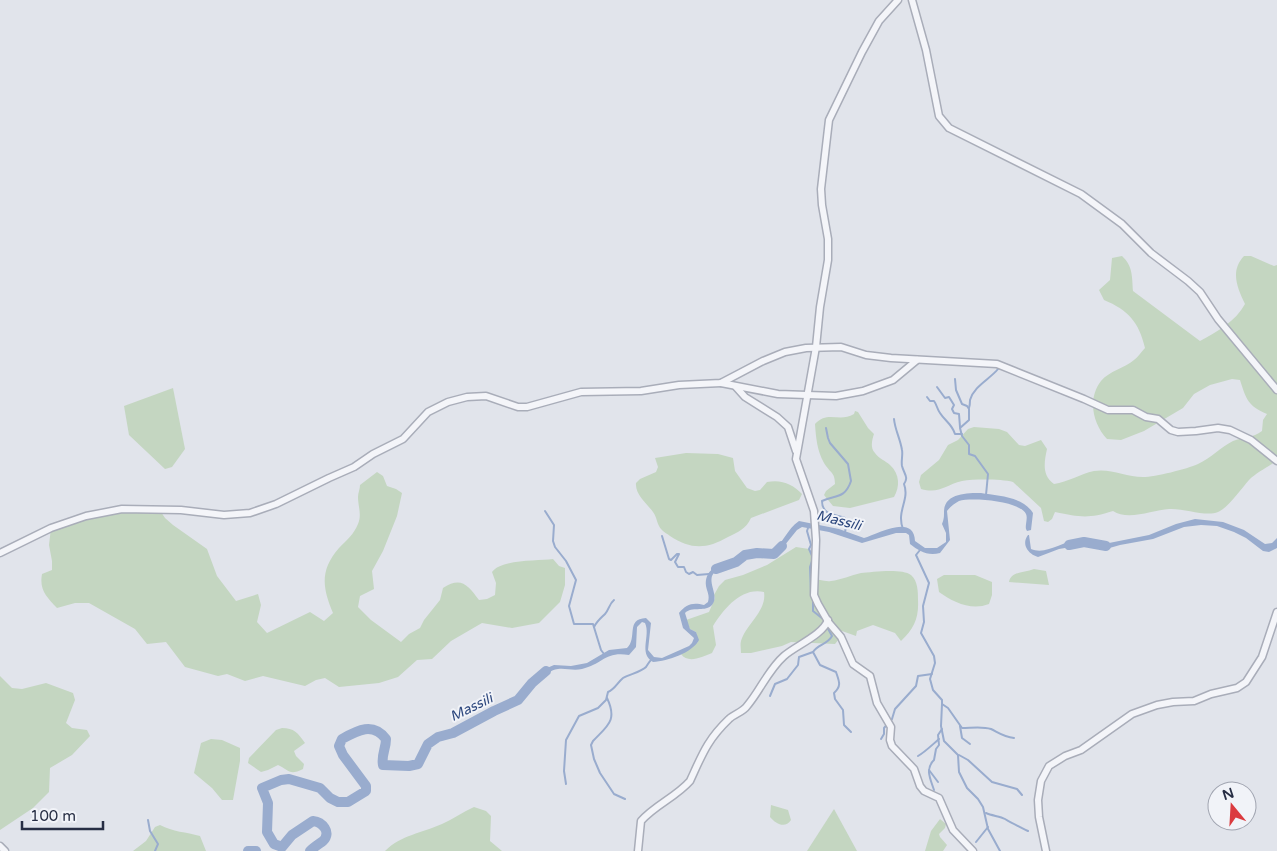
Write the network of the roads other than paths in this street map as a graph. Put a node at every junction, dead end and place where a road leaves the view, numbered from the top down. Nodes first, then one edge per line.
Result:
1 (898, 0) edge
2 (912, 0) edge
3 (816, 348) junction
4 (917, 360) junction
5 (721, 383) junction
6 (736, 387) junction
7 (1277, 390) edge
8 (807, 396) junction
9 (796, 452) junction
10 (1277, 461) edge
11 (0, 553) edge
12 (1277, 612) edge
13 (828, 620) junction
14 (0, 846) edge
15 (5, 851) edge
16 (638, 851) edge
17 (973, 851) edge
18 (1046, 851) edge

1 - 3 street
2 - 7 street
3 - 4 street
3 - 5 street
3 - 8 street
4 - 8 street
4 - 10 street
5 - 6 street
5 - 11 street
6 - 8 street
6 - 9 street
8 - 9 street
9 - 13 street
12 - 18 street
13 - 16 street
13 - 17 street
14 - 15 street

